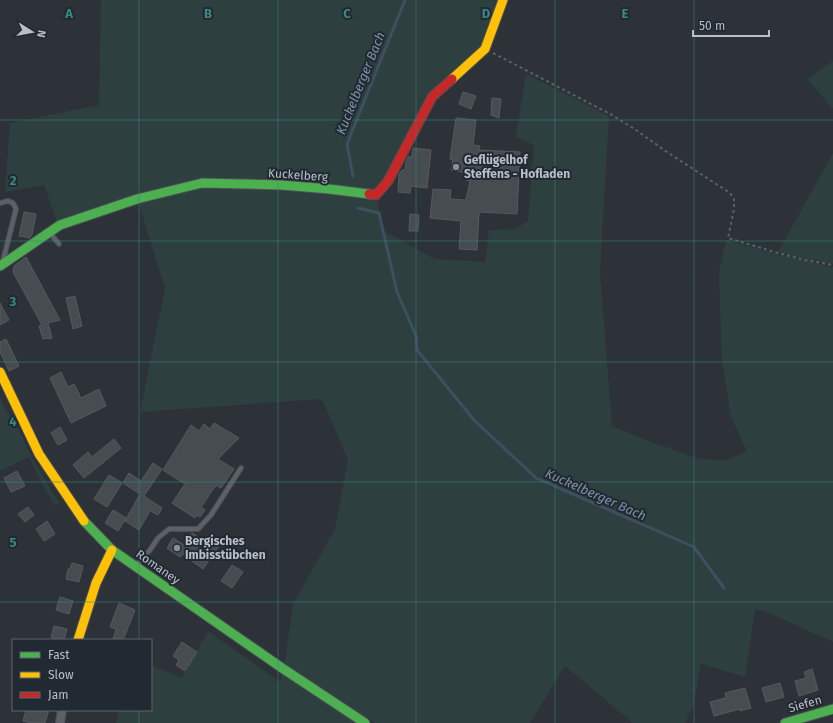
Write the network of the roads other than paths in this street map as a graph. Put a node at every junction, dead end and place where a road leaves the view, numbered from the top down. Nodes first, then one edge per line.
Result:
1 (503, 0) edge
2 (0, 203) edge
3 (49, 232) junction
4 (59, 244) dead end
5 (1, 266) edge
6 (0, 372) edge
7 (241, 468) dead end
8 (112, 550) junction
9 (136, 566) junction
10 (78, 639) edge
11 (833, 709) edge
12 (62, 711) edge
13 (60, 723) edge
14 (365, 723) edge
15 (785, 723) edge

1 - 3 street, Kuckelberg
2 - 5 lane
3 - 4 lane
3 - 5 street, Kuckelberg
6 - 8 street, Romaney
7 - 9 lane
8 - 9 street, Romaney
8 - 10 street
9 - 14 street, Romaney
11 - 15 street, Siefen
12 - 13 street

